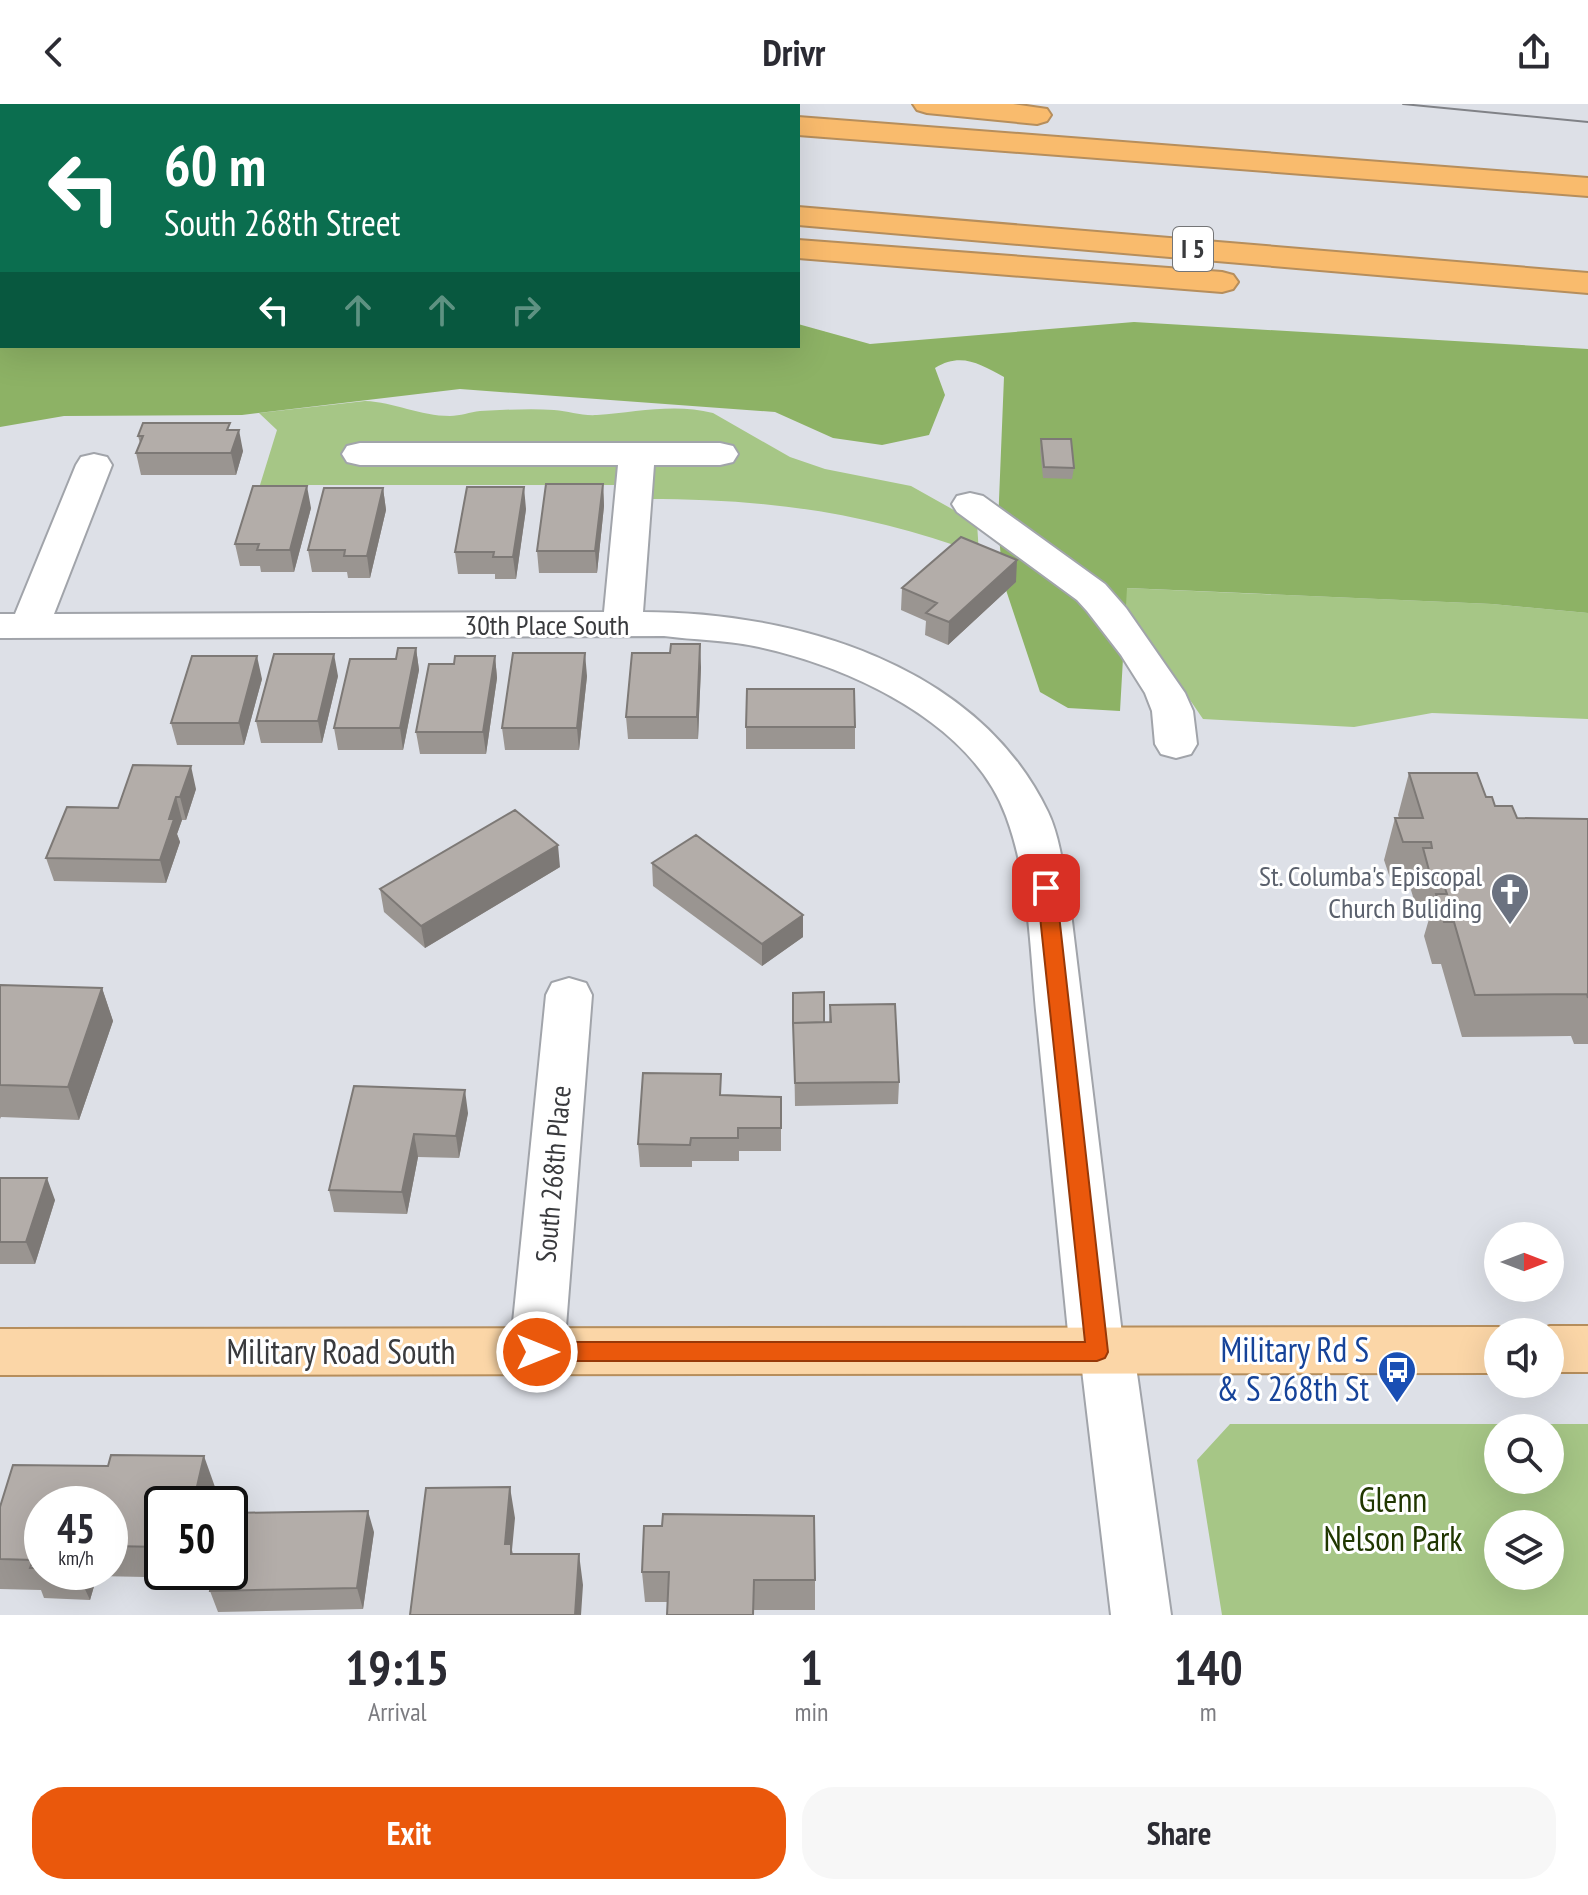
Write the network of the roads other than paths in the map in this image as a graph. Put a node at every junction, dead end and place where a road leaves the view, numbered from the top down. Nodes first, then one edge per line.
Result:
1 (927, 104) edge
2 (800, 126) edge
3 (1588, 175) edge
4 (1588, 187) edge
5 (800, 216) edge
6 (800, 249) edge
7 (1588, 283) edge
8 (1588, 305) edge
9 (360, 454) dead end
10 (720, 454) dead end
11 (637, 455) junction
12 (94, 465) dead end
13 (970, 504) dead end
14 (622, 625) junction
15 (15, 626) edge
16 (1176, 744) dead end
17 (569, 995) dead end
18 (1564, 1349) edge
19 (1588, 1349) edge
20 (1484, 1350) edge
21 (0, 1352) edge
22 (537, 1352) junction
23 (1102, 1352) junction
24 (1141, 1615) edge

1 - 3 highway
2 - 4 highway
5 - 7 highway, I 5
6 - 8 highway
9 - 11 street
10 - 11 street
11 - 14 street
12 - 15 street
13 - 16 street
14 - 15 street, 30th Place South
14 - 23 street, 30th Place South
17 - 22 street, South 268th Place
18 - 19 main road
20 - 23 main road, Military Road South
21 - 22 main road, Military Road South
22 - 23 main road, Military Road South
23 - 24 street, 30th Place South

